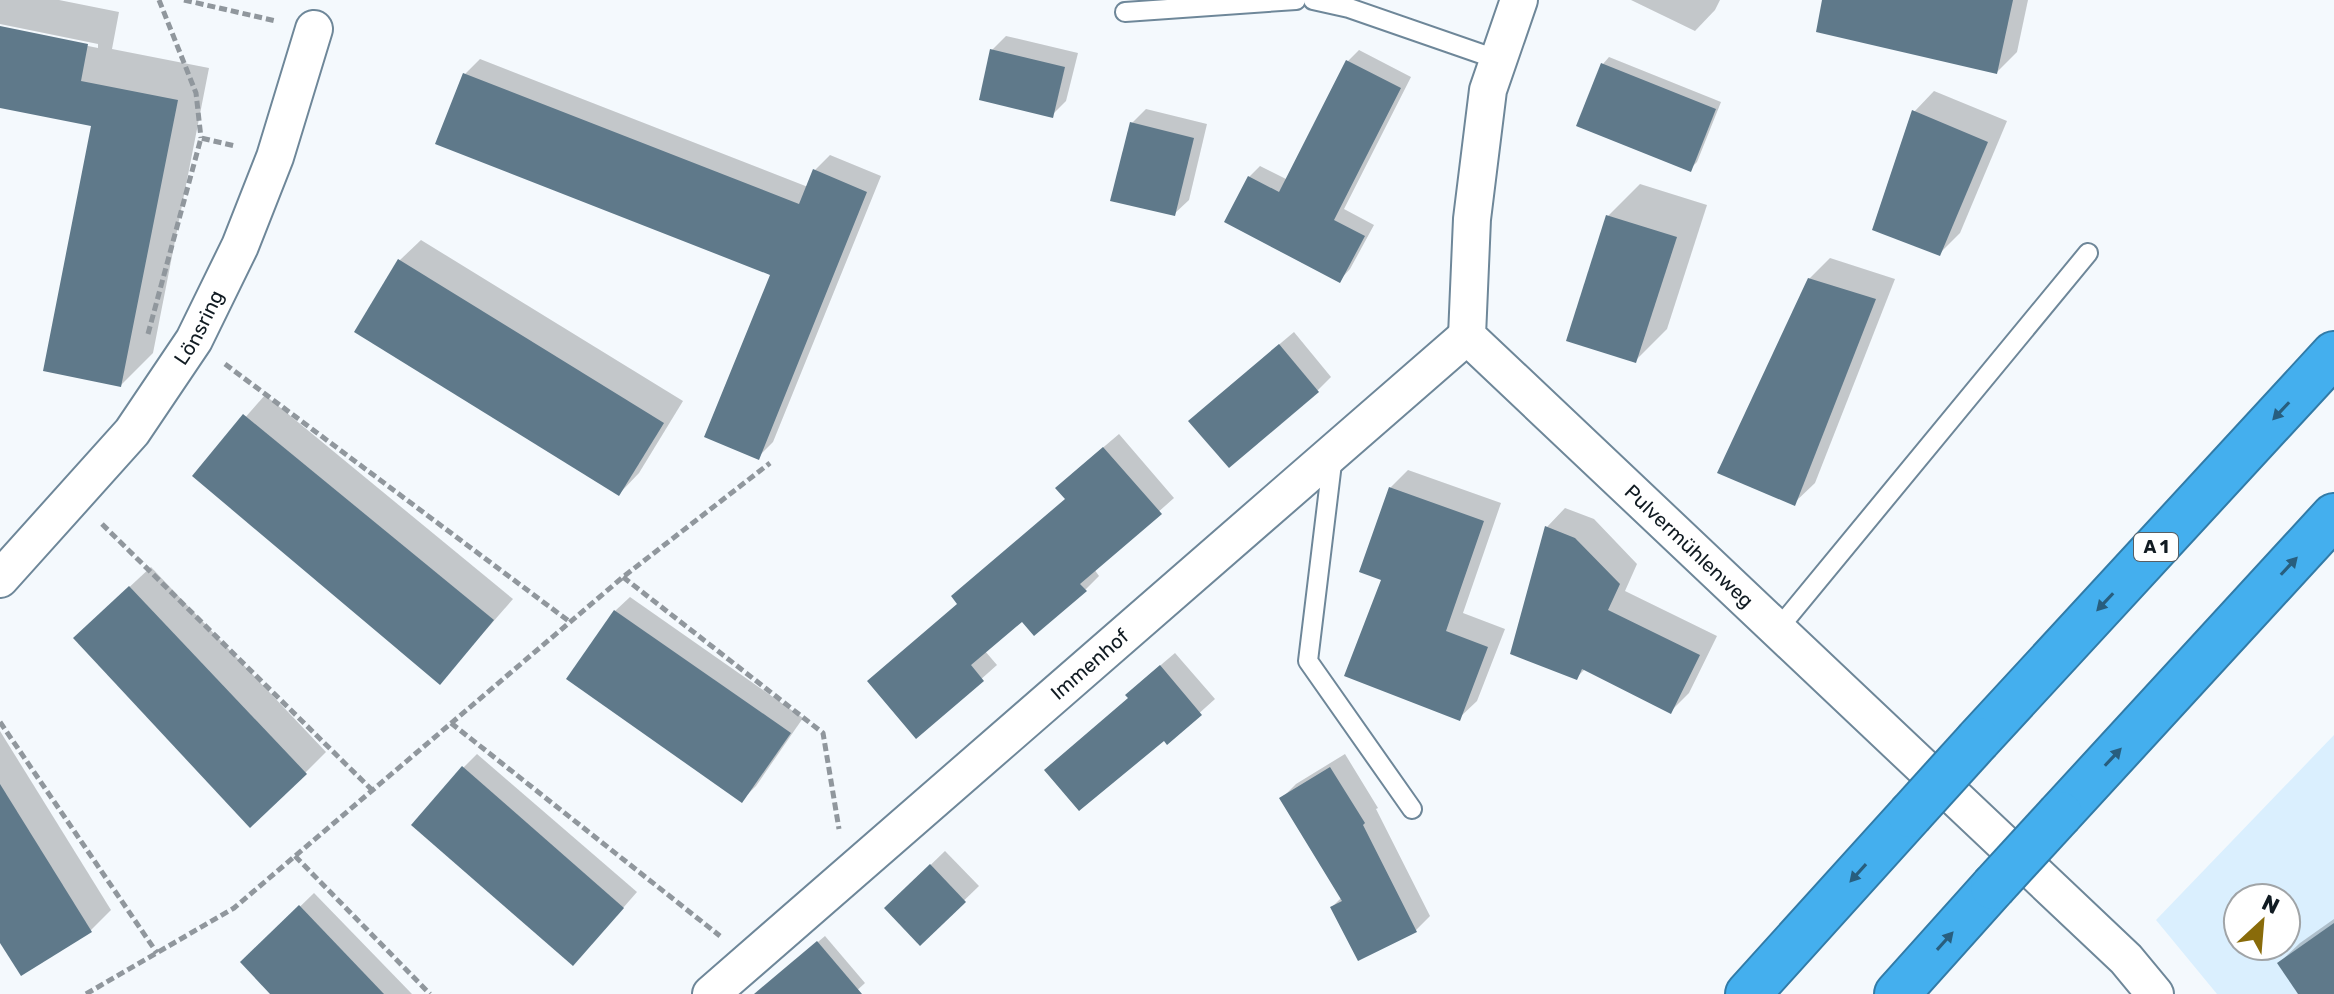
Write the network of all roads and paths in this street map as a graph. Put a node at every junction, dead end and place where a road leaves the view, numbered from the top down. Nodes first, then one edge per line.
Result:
1 (159, 0) edge
2 (184, 0) edge
3 (1296, 0) edge
4 (1313, 0) edge
5 (1519, 0) edge
6 (1125, 12) dead end
7 (314, 29) joint
8 (1499, 60) junction
9 (201, 138) junction
10 (275, 157) junction
11 (2088, 253) dead end
12 (147, 335) dead end
13 (1467, 336) junction
14 (194, 340) junction
15 (2334, 354) edge
16 (1334, 452) junction
17 (770, 463) dead end
18 (75, 497) junction
19 (2334, 516) edge
20 (623, 577) junction
21 (0, 579) edge
22 (570, 622) junction
23 (1778, 629) junction
24 (0, 722) edge
25 (451, 723) junction
26 (372, 790) junction
27 (1412, 809) dead end
28 (295, 856) junction
29 (847, 877) junction
30 (157, 953) junction
31 (750, 960) junction
32 (86, 994) edge
33 (430, 994) edge
34 (711, 994) edge
35 (1748, 994) edge
36 (1897, 994) edge
37 (2155, 994) edge

1 - 9 path
2 - 7 path
3 - 6 lane
4 - 8 lane
5 - 8 street
7 - 10 street, Lönsring
8 - 13 street
9 - 10 path
9 - 12 path
10 - 14 street, Lönsring
11 - 23 lane
13 - 16 street, Immenhof
13 - 23 street, Pulvermühlenweg
14 - 18 street, Lönsring
14 - 22 path
15 -> 35 highway, A 1, bridge
16 - 27 lane
16 - 29 street, Immenhof
17 - 20 path
18 - 21 street, Lönsring
18 - 26 path
36 -> 19 highway, bridge
20 - 22 path
20 - 29 path
22 - 25 path
23 - 37 street, Pulvermühlenweg
24 - 30 path
25 - 26 path
25 - 31 path
26 - 28 path
28 - 30 path
28 - 33 path
29 - 31 street, Immenhof
30 - 32 path
31 - 34 street, Immenhof

